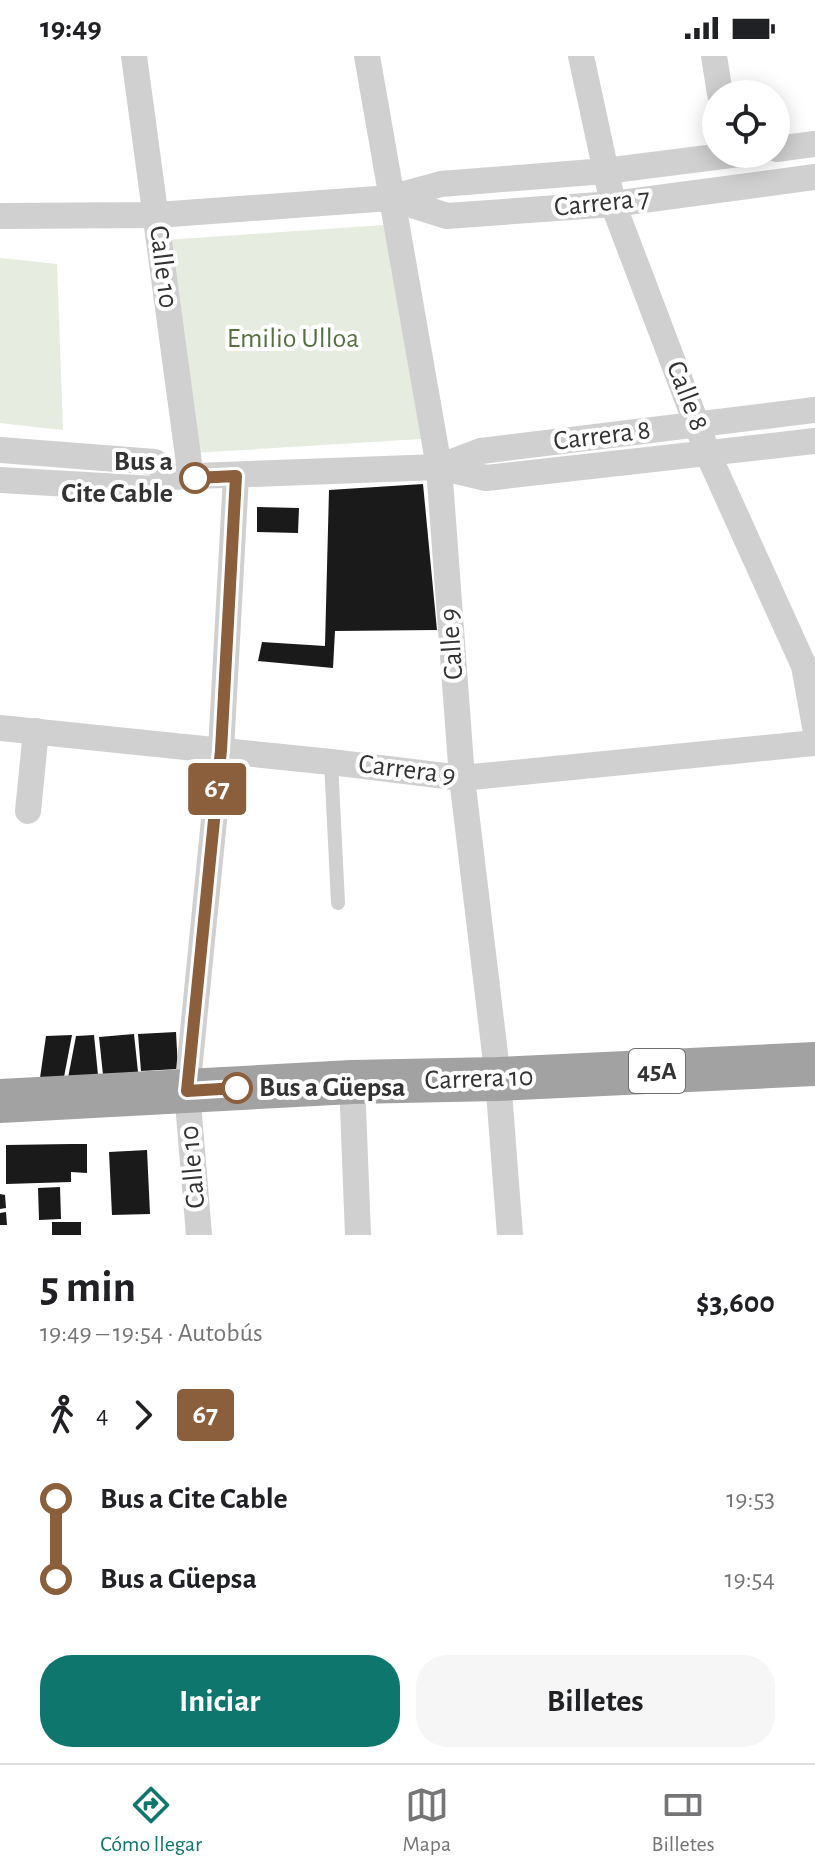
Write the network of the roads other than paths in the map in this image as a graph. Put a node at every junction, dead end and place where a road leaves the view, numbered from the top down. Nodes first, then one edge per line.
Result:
1 (134, 56) edge
2 (367, 56) edge
3 (581, 56) edge
4 (714, 56) edge
5 (718, 80) edge
6 (815, 144) edge
7 (790, 147) edge
8 (702, 158) edge
9 (605, 171) junction
10 (815, 177) edge
11 (390, 198) junction
12 (613, 204) junction
13 (157, 215) junction
14 (0, 216) edge
15 (815, 410) edge
16 (699, 425) junction
17 (815, 441) edge
18 (0, 450) edge
19 (708, 454) junction
20 (439, 467) junction
21 (236, 476) junction
22 (180, 478) junction
23 (0, 480) edge
24 (815, 727) edge
25 (0, 728) edge
26 (36, 731) junction
27 (815, 743) edge
28 (221, 750) junction
29 (331, 762) junction
30 (462, 778) junction
31 (28, 811) dead end
32 (338, 903) dead end
33 (815, 1064) edge
34 (498, 1079) junction
35 (352, 1082) junction
36 (187, 1091) junction
37 (0, 1101) edge
38 (199, 1235) edge
39 (358, 1235) edge
40 (510, 1235) edge

1 - 13 street, Calle 10
2 - 11 street, Calle 9
3 - 9 street, Calle 8
4 - 5 street
6 - 7 street
8 - 9 street, Carrera 7
9 - 11 street, Carrera 7
9 - 12 street, Calle 8
10 - 12 street, Carrera 7
11 - 12 street, Carrera 7
11 - 13 street, Carrera 7
11 - 20 street, Calle 9
12 - 16 street, Calle 8
13 - 14 street, Carrera 7
13 - 22 street, Calle 10
15 - 16 street, Carrera 8
16 - 19 street, Calle 8
16 - 20 street, Carrera 8
17 - 19 street, Carrera 8
18 - 22 street, Carrera 8
19 - 20 street, Carrera 8
19 - 24 street, Calle 8
20 - 21 street, Carrera 8
20 - 30 street, Calle 9
21 - 22 street, Carrera 8
21 - 28 street, Calle 10
22 - 23 street, Carrera 8
25 - 26 street, Carrera 9
26 - 28 street, Carrera 9
26 - 31 street
27 - 30 street, Carrera 9
28 - 29 street, Carrera 9
28 - 36 street, Calle 10
29 - 30 street, Carrera 9
29 - 32 lane
30 - 34 street, Calle 9
33 - 34 highway, Carrera 10 / 45A
34 - 35 highway, Carrera 10 / 45A
34 - 40 street, Calle 9
35 - 36 highway, Carrera 10 / 45A
35 - 39 street
36 - 37 highway, Carrera 10 / 45A
36 - 38 street, Calle 10

